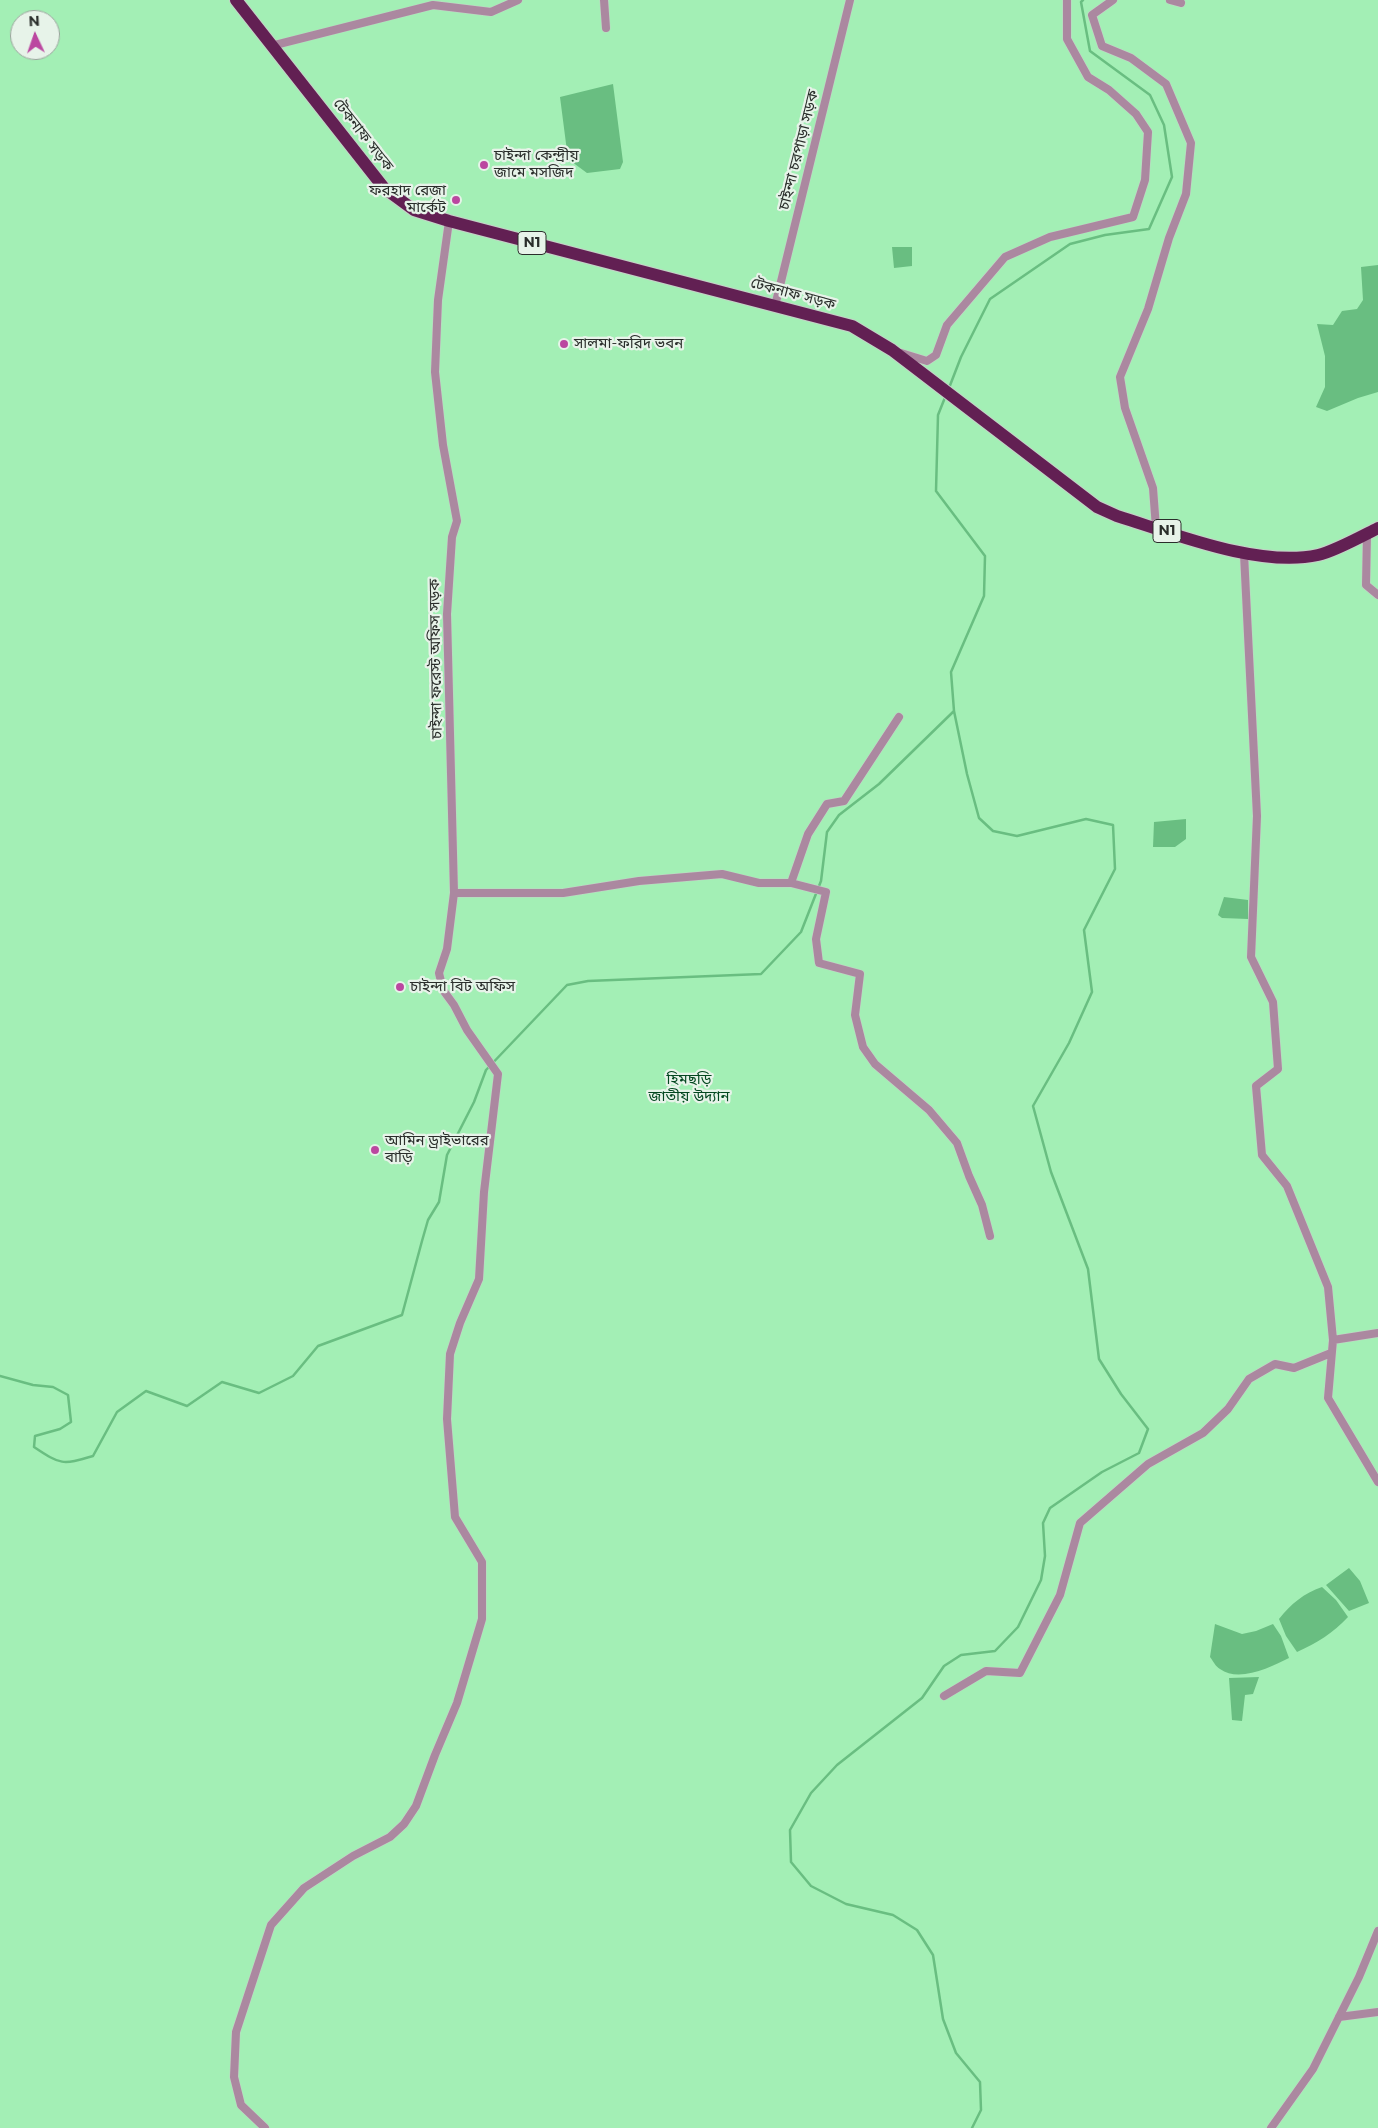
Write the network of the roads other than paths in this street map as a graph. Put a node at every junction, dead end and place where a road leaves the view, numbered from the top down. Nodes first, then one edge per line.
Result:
1 (236, 0) edge
2 (518, 0) edge
3 (604, 0) edge
4 (850, 0) edge
5 (1067, 0) edge
6 (1113, 0) edge
7 (1170, 0) edge
8 (1181, 3) dead end
9 (606, 28) dead end
10 (271, 46) junction
11 (449, 221) junction
12 (775, 306) junction
13 (892, 350) junction
14 (1156, 528) junction
15 (1372, 531) edge
16 (1244, 554) junction
17 (1378, 595) edge
18 (899, 717) dead end
19 (791, 883) junction
20 (454, 893) junction
21 (990, 1236) dead end
22 (1378, 1333) edge
23 (1333, 1340) junction
24 (1331, 1353) junction
25 (1378, 1482) edge
26 (944, 1696) dead end
27 (1378, 1931) edge
28 (1378, 2012) edge
29 (1339, 2017) junction
30 (265, 2128) edge
31 (1271, 2128) edge

1 - 10 highway, টেকনাফ সড়ক / N1
2 - 10 street
3 - 9 street
4 - 12 street, চাইন্দা চরপাড়া সড়ক
5 - 13 street
6 - 14 street
7 - 8 street
10 - 11 highway, টেকনাফ সড়ক / N1
11 - 12 highway, টেকনাফ সড়ক / N1
11 - 20 street, চাইন্দা ফরেস্ট অফিস সড়ক
12 - 13 highway, টেকনাফ সড়ক / N1
13 - 14 highway, টেকনাফ সড়ক / N1
14 - 16 highway, টেকনাফ সড়ক / N1
15 - 16 highway, টেকনাফ সড়ক / N1
15 - 17 street
16 - 23 street
18 - 19 street
19 - 20 street
19 - 21 street
20 - 30 street, চাইন্দা ফরেস্ট অফিস সড়ক
22 - 23 street
23 - 24 street
24 - 25 street
24 - 26 street
27 - 29 street
28 - 29 street
29 - 31 street

